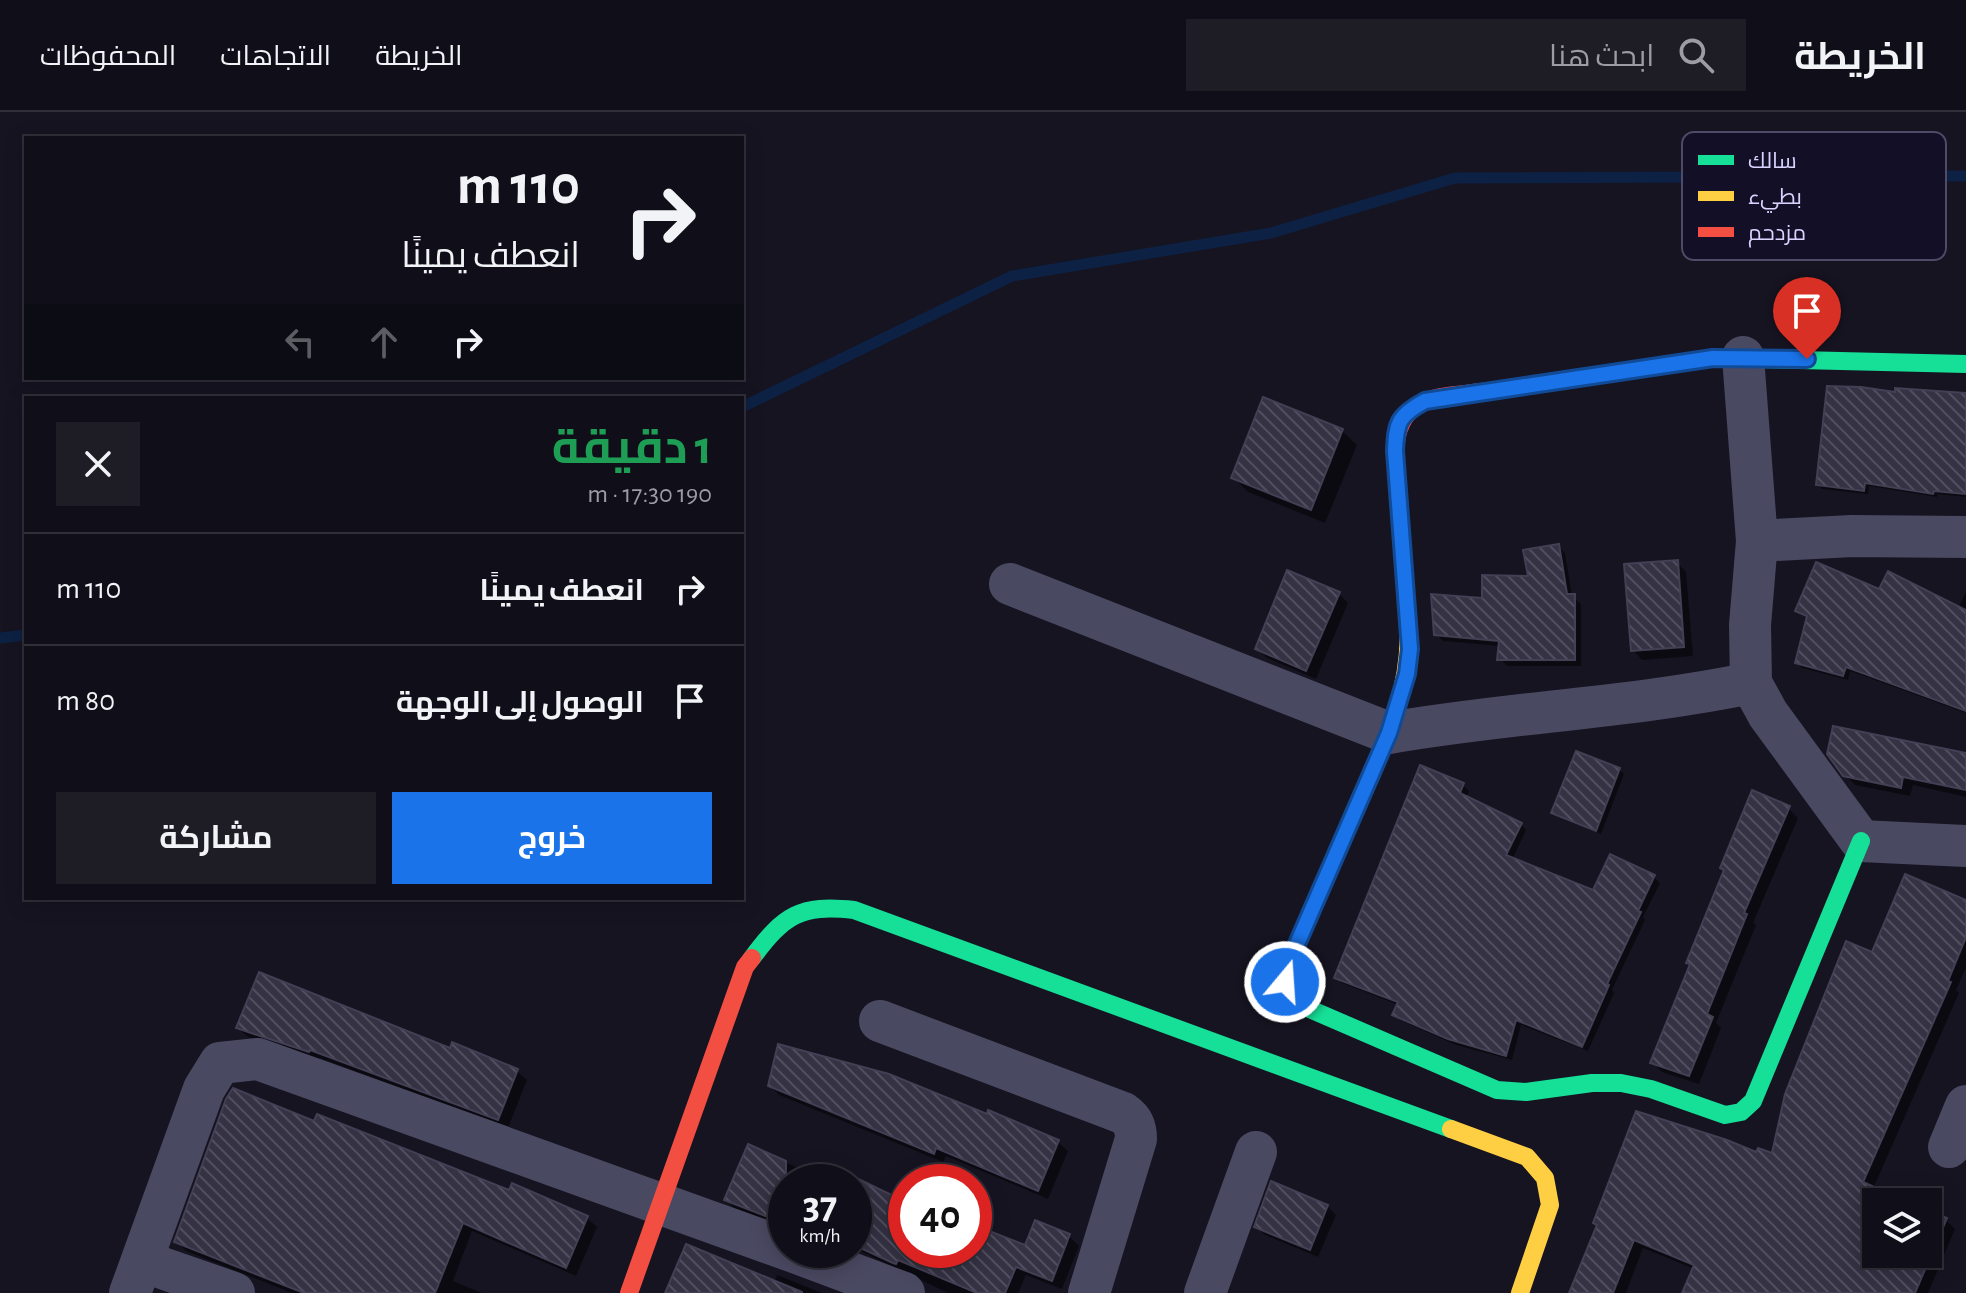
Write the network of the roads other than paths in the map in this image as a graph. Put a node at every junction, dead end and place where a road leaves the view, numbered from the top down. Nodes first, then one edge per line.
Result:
1 (1743, 357) junction
2 (1966, 364) edge
3 (1966, 537) edge
4 (1757, 541) junction
5 (1010, 584) dead end
6 (1751, 683) junction
7 (1389, 733) junction
8 (1861, 841) junction
9 (1966, 846) edge
10 (880, 1021) dead end
11 (1966, 1106) edge
12 (1949, 1147) dead end
13 (1256, 1152) dead end
14 (661, 1202) junction
15 (768, 1242) edge
16 (838, 1268) edge
17 (136, 1277) edge
18 (234, 1293) edge
19 (629, 1293) edge
20 (904, 1293) edge
21 (1089, 1293) edge
22 (1205, 1293) edge
23 (1520, 1293) edge

1 - 2 street
1 - 4 street
1 - 7 street
3 - 4 street
4 - 6 street
5 - 7 street
6 - 7 street
6 - 8 street
7 - 8 street
8 - 9 street
10 - 21 street
11 - 12 street
13 - 22 street
14 - 15 street
14 - 17 street
14 - 19 street
14 - 23 street
16 - 20 street
17 - 18 street

